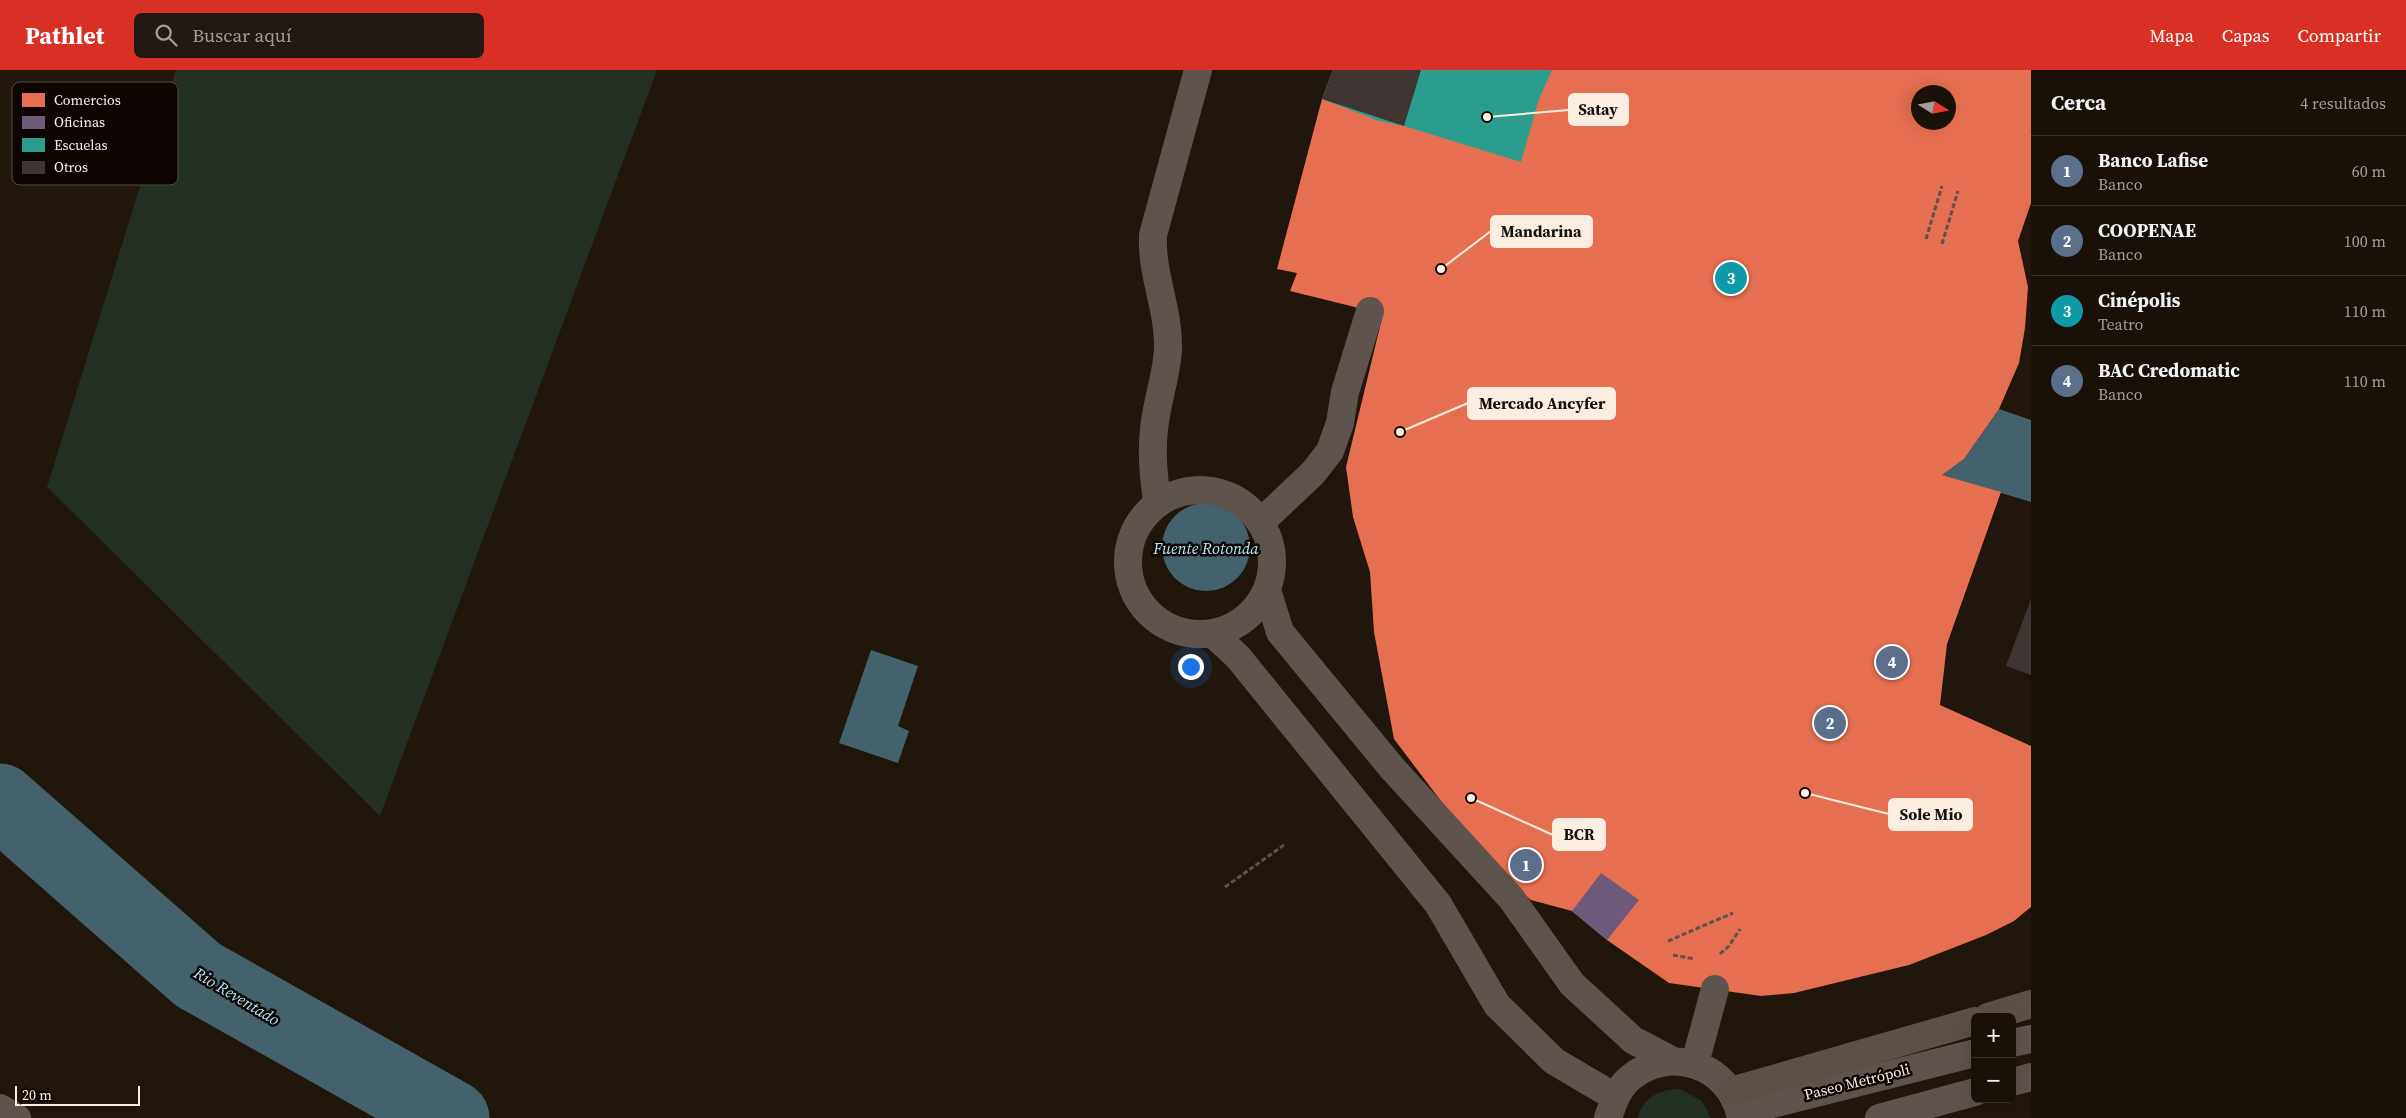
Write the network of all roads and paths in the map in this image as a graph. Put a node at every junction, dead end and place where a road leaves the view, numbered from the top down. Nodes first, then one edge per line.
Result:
1 (1198, 70) edge
2 (1942, 186) dead end
3 (1958, 192) dead end
4 (1926, 239) dead end
5 (1942, 244) dead end
6 (1370, 311) dead end
7 (1157, 502) junction
8 (1261, 522) junction
9 (1267, 590) junction
10 (1213, 634) junction
11 (1284, 845) dead end
12 (1225, 887) dead end
13 (1733, 913) dead end
14 (1668, 941) dead end
15 (1715, 989) dead end
16 (2031, 1004) edge
17 (2001, 1013) edge
18 (1971, 1022) edge
19 (2031, 1039) edge
20 (2016, 1042) edge
21 (1971, 1054) edge
22 (1683, 1062) junction
23 (2031, 1077) edge
24 (2016, 1081) edge
25 (1971, 1093) edge
26 (1611, 1107) edge
27 (1737, 1107) edge
28 (0, 1108) edge
29 (17, 1118) edge
30 (1879, 1118) edge

1 - 7 lane
2 - 4 path
3 - 5 path
6 - 8 lane
7 - 8 lane
7 - 10 lane
8 - 9 lane
9 - 10 lane
9 - 22 lane
10 - 26 lane
11 - 12 path
13 - 14 path
15 - 22 lane
16 - 17 highway
18 - 27 highway
19 - 20 lane
21 - 27 lane, Paseo Metrópoli
22 - 26 lane
22 - 27 lane
23 - 24 lane
25 - 30 lane
28 - 29 lane

